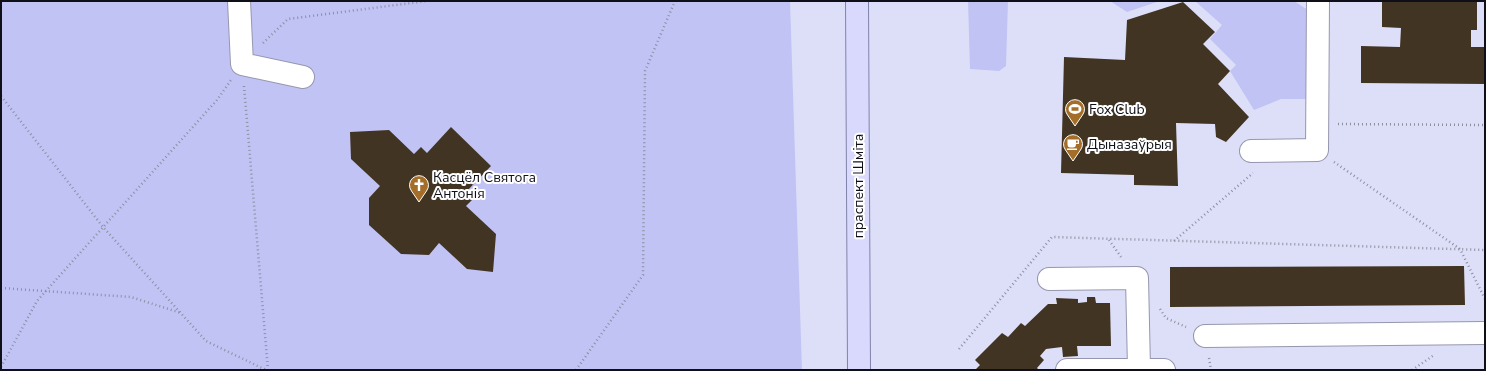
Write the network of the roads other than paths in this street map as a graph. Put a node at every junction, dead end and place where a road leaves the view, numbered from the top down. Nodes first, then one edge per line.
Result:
1 (239, 1) edge
2 (857, 1) edge
3 (1318, 1) edge
4 (303, 77) dead end
5 (1251, 151) dead end
6 (1049, 280) dead end
7 (1485, 333) edge
8 (1205, 336) road end
9 (1139, 369) junction
10 (859, 370) edge
11 (1067, 370) edge
12 (1164, 370) edge

1 - 4 lane
2 - 10 main road, праспект Шміта
3 - 5 lane
6 - 9 lane
7 - 8 lane
9 - 11 lane
9 - 12 lane

